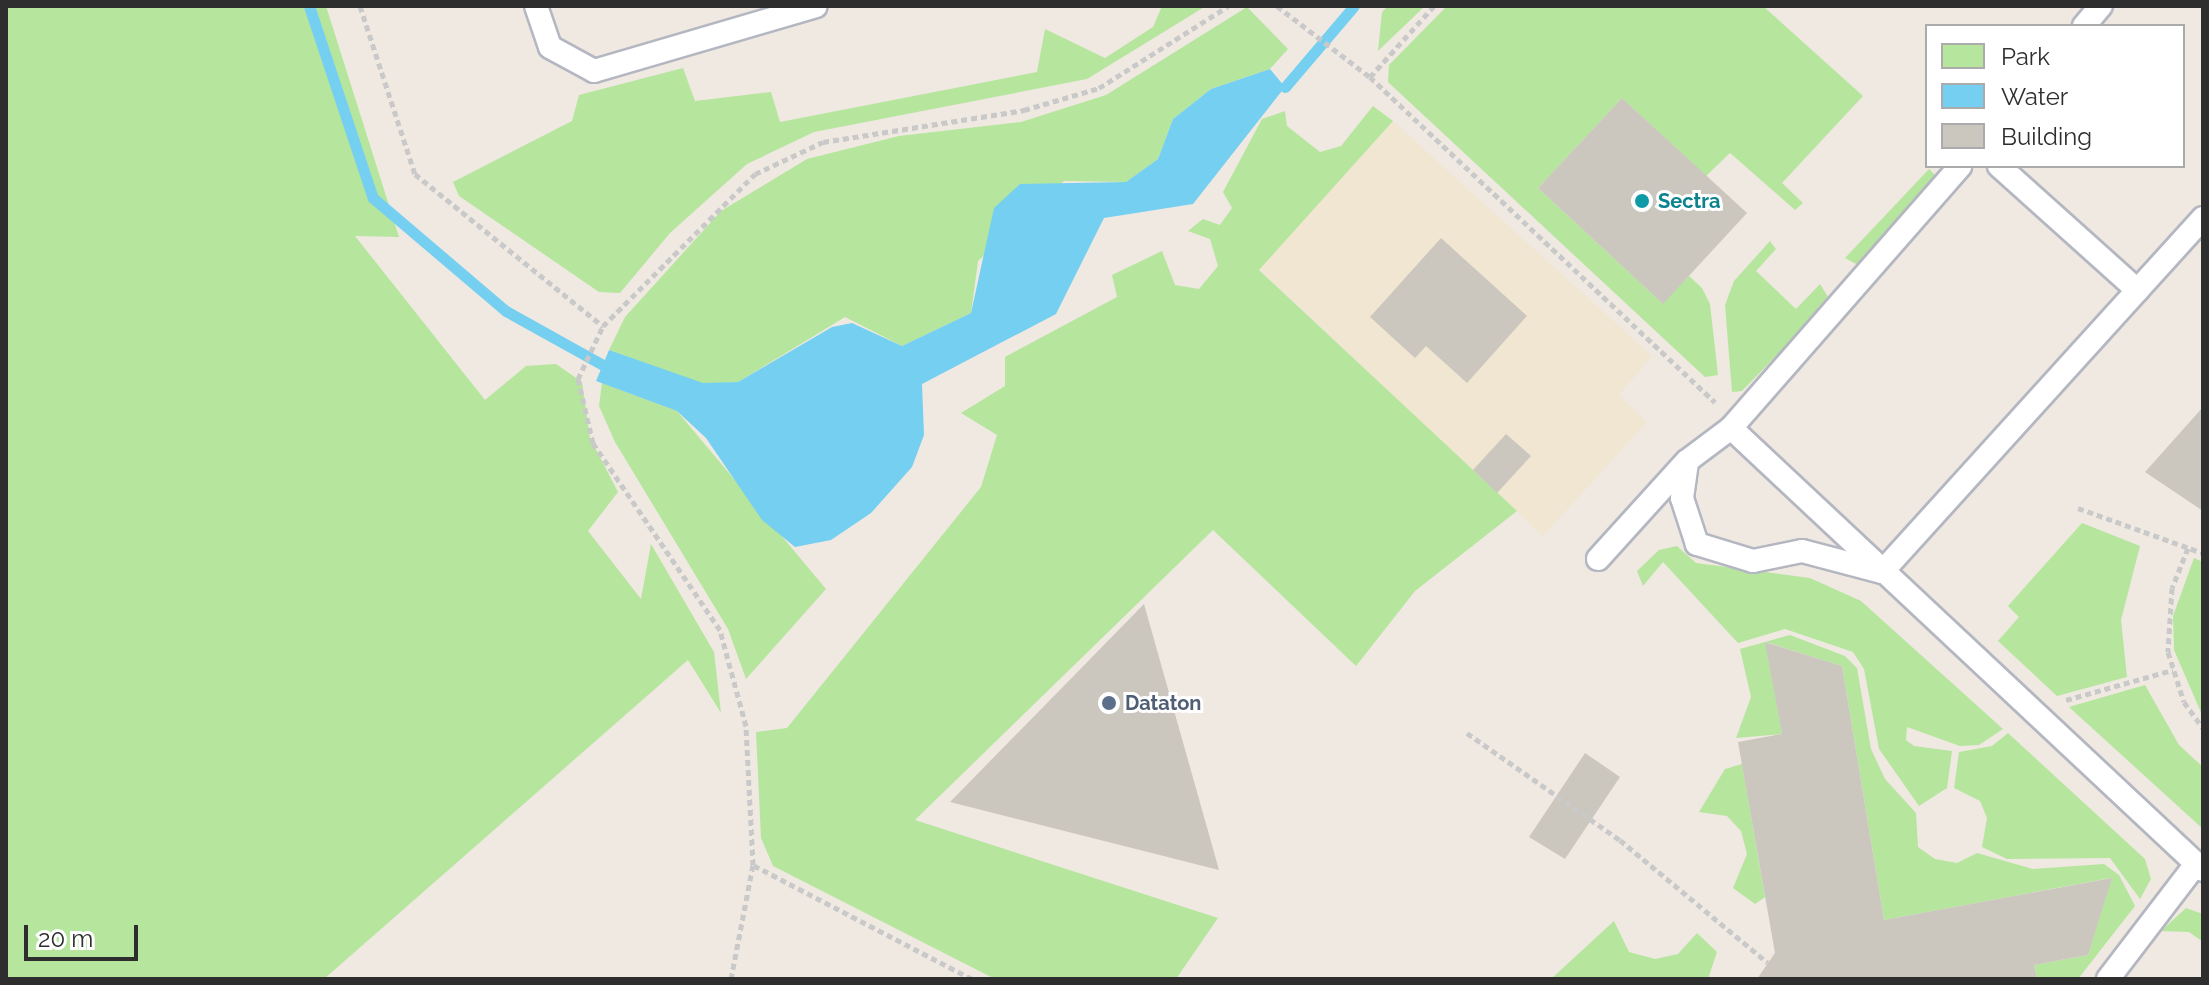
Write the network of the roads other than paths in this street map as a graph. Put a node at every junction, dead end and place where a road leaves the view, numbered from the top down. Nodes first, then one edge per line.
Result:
1 (536, 6) edge
2 (816, 6) edge
3 (2101, 6) edge
4 (2086, 24) edge
5 (1958, 168) edge
6 (2001, 168) edge
7 (2203, 218) edge
8 (2137, 290) junction
9 (1731, 428) junction
10 (1687, 461) junction
11 (1598, 559) dead end
12 (1882, 572) junction
13 (2200, 867) edge
14 (2108, 979) edge

1 - 2 lane
3 - 4 lane
5 - 9 lane
6 - 8 lane
7 - 8 lane
8 - 12 lane
9 - 10 lane
9 - 12 lane
10 - 11 lane
10 - 12 lane
12 - 13 lane
13 - 14 lane

